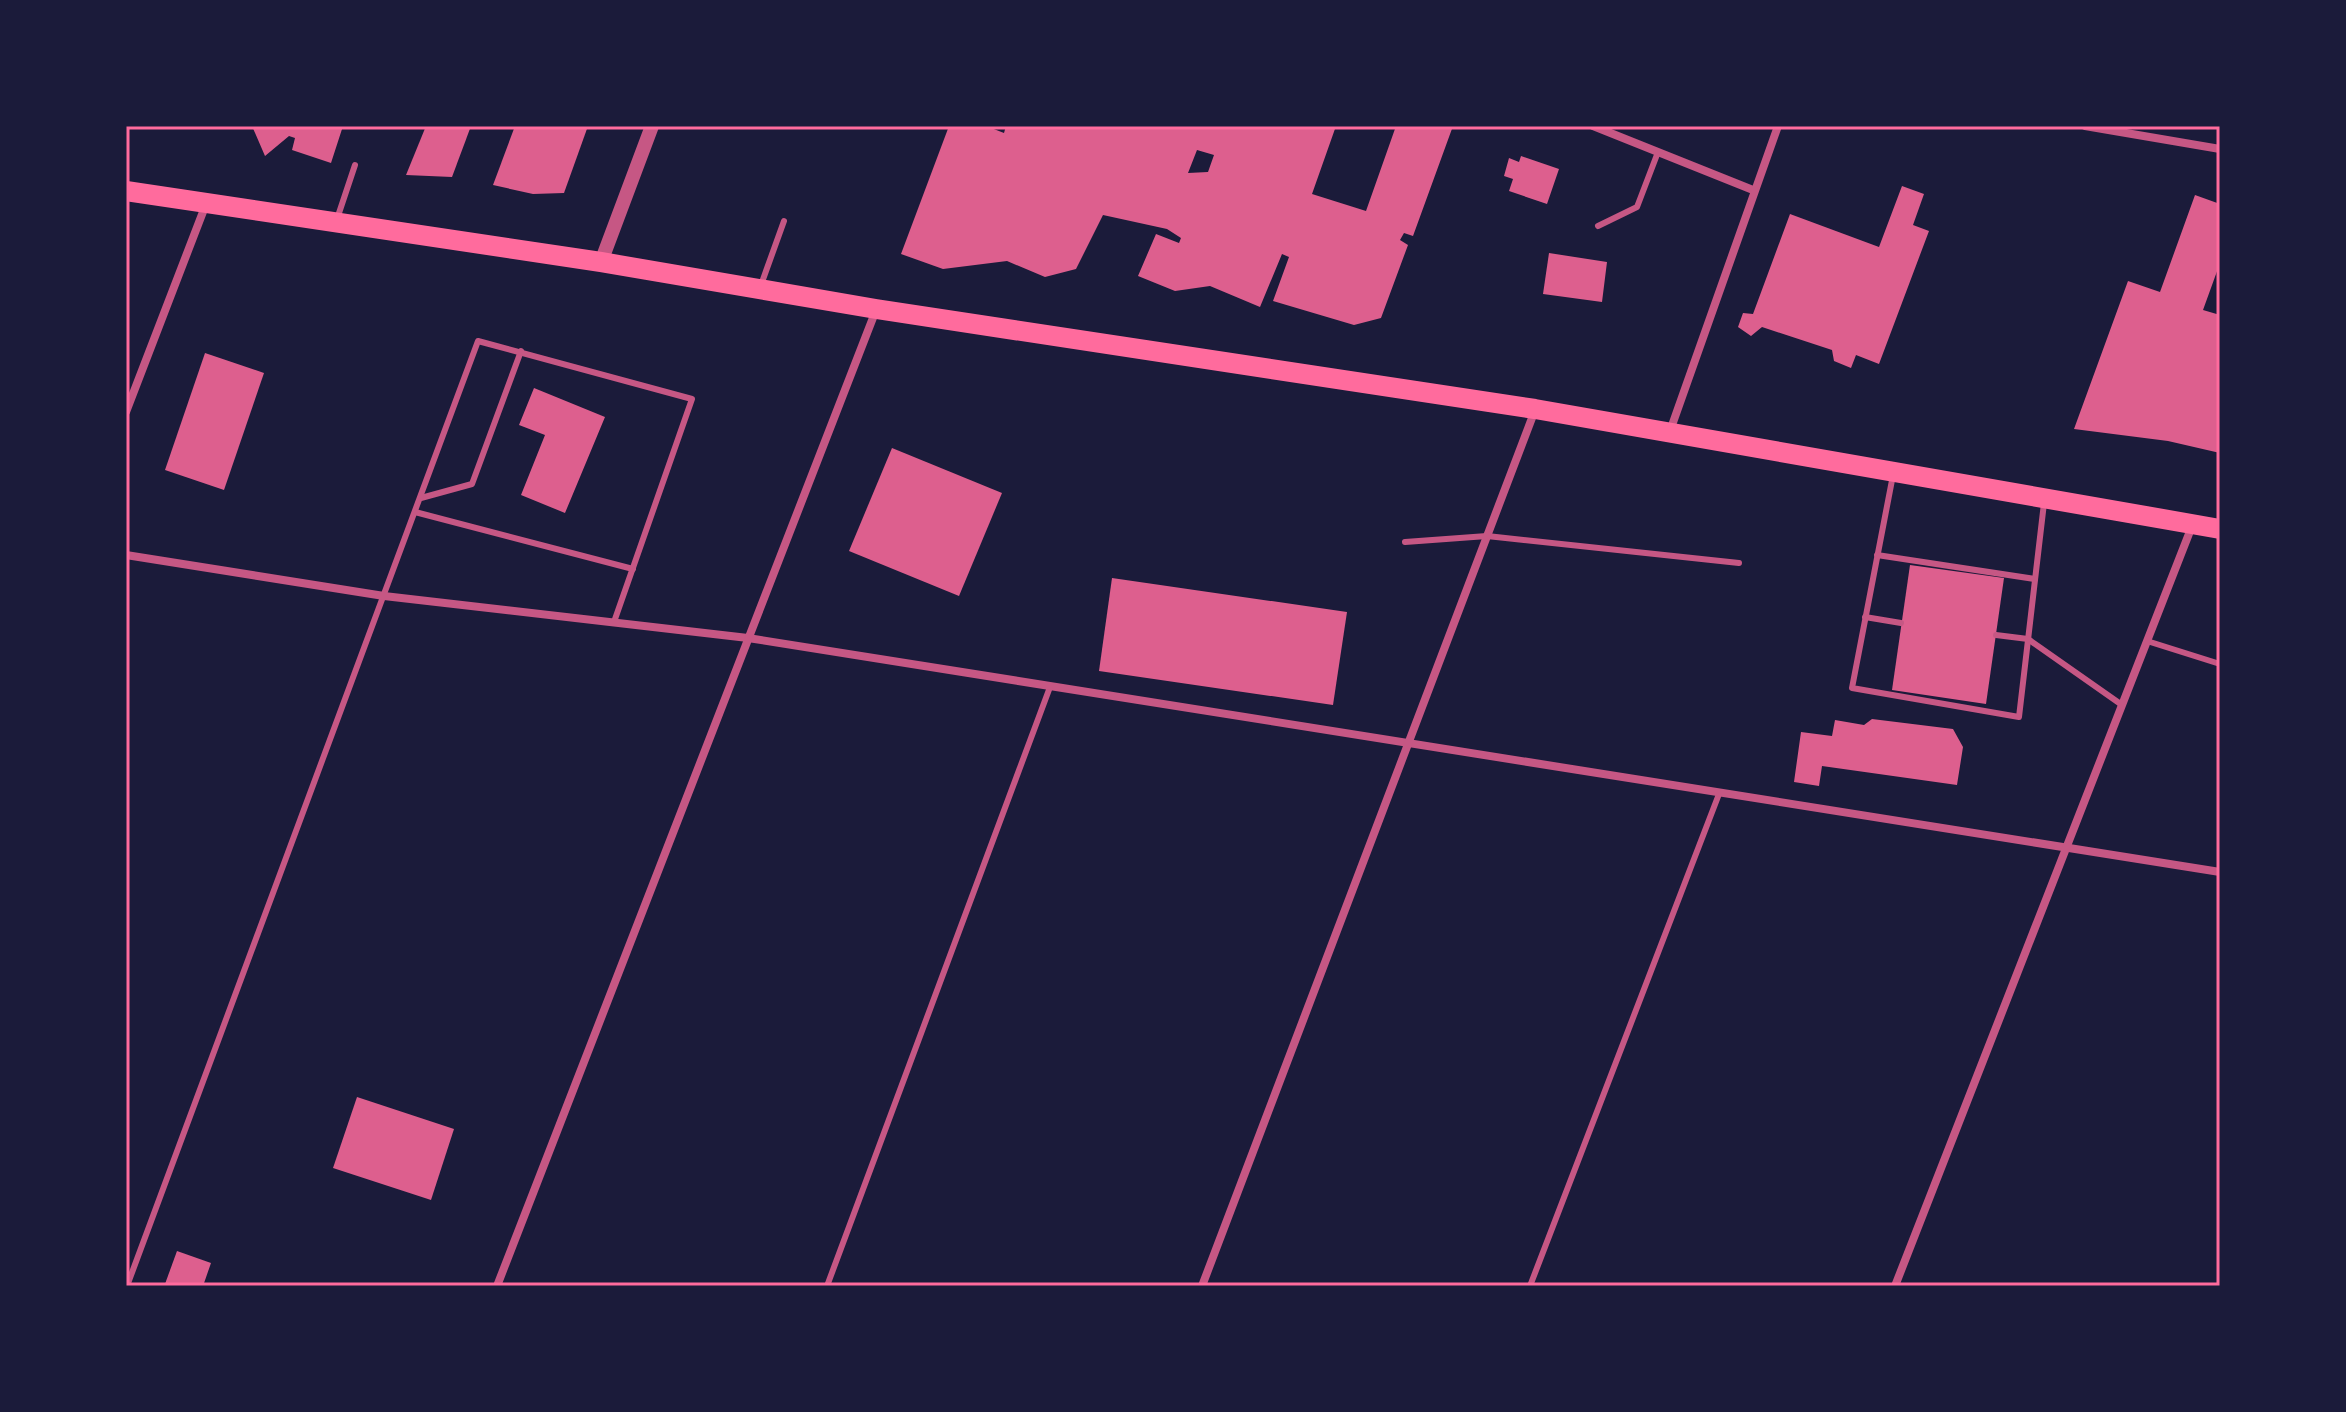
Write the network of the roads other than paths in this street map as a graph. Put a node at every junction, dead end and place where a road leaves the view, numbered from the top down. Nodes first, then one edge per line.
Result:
1 (652, 126) edge
2 (1593, 126) edge
3 (1778, 126) edge
4 (2085, 126) edge
5 (2220, 149) edge
6 (1658, 152) junction
7 (355, 165) dead end
8 (1753, 190) junction
9 (126, 191) edge
10 (207, 203) junction
11 (784, 221) dead end
12 (336, 222) junction
13 (1598, 226) dead end
14 (601, 262) junction
15 (760, 289) junction
16 (876, 309) junction
17 (521, 351) junction
18 (1535, 409) junction
19 (126, 412) edge
20 (1670, 432) junction
21 (1894, 472) junction
22 (421, 498) junction
23 (2045, 499) junction
24 (415, 512) junction
25 (2192, 526) junction
26 (2220, 529) edge
27 (1487, 536) junction
28 (1405, 542) dead end
29 (126, 555) edge
30 (1877, 555) junction
31 (1739, 563) dead end
32 (633, 569) junction
33 (2035, 579) junction
34 (384, 596) junction
35 (1865, 617) junction
36 (614, 622) junction
37 (1901, 623) dead end
38 (1996, 635) dead end
39 (748, 638) junction
40 (2028, 639) junction
41 (2147, 641) junction
42 (2220, 664) edge
43 (1050, 687) junction
44 (2122, 705) junction
45 (1408, 744) junction
46 (1719, 794) junction
47 (2066, 849) junction
48 (2220, 872) edge
49 (127, 1286) edge
50 (497, 1286) edge
51 (827, 1286) edge
52 (1202, 1286) edge
53 (1530, 1286) edge
54 (1895, 1286) edge

1 - 14 street
2 - 6 street
3 - 8 street
4 - 5 street
6 - 8 street
6 - 13 lane
7 - 12 lane
8 - 20 street
9 - 10 main road
10 - 12 main road
10 - 19 street
11 - 15 lane
12 - 14 main road
14 - 15 main road
15 - 16 main road
16 - 18 main road
16 - 39 street
17 - 22 lane
17 - 22 lane
17 - 32 lane
18 - 20 main road
18 - 27 street
20 - 21 main road
21 - 23 main road
21 - 30 lane
22 - 24 lane
23 - 25 main road
23 - 33 lane
24 - 32 lane
24 - 34 lane
25 - 26 main road
25 - 41 street
27 - 28 lane
27 - 31 lane
27 - 45 street
29 - 34 street
30 - 33 lane
30 - 35 lane
32 - 36 lane
33 - 40 lane
34 - 36 street
34 - 49 lane
35 - 37 lane
35 - 40 lane
36 - 39 street
38 - 40 lane
39 - 43 street
39 - 50 street
40 - 44 lane
41 - 42 lane
41 - 44 street
43 - 45 street
43 - 51 lane
44 - 47 street
45 - 46 street
45 - 52 street
46 - 47 street
46 - 53 lane
47 - 48 street
47 - 54 street

